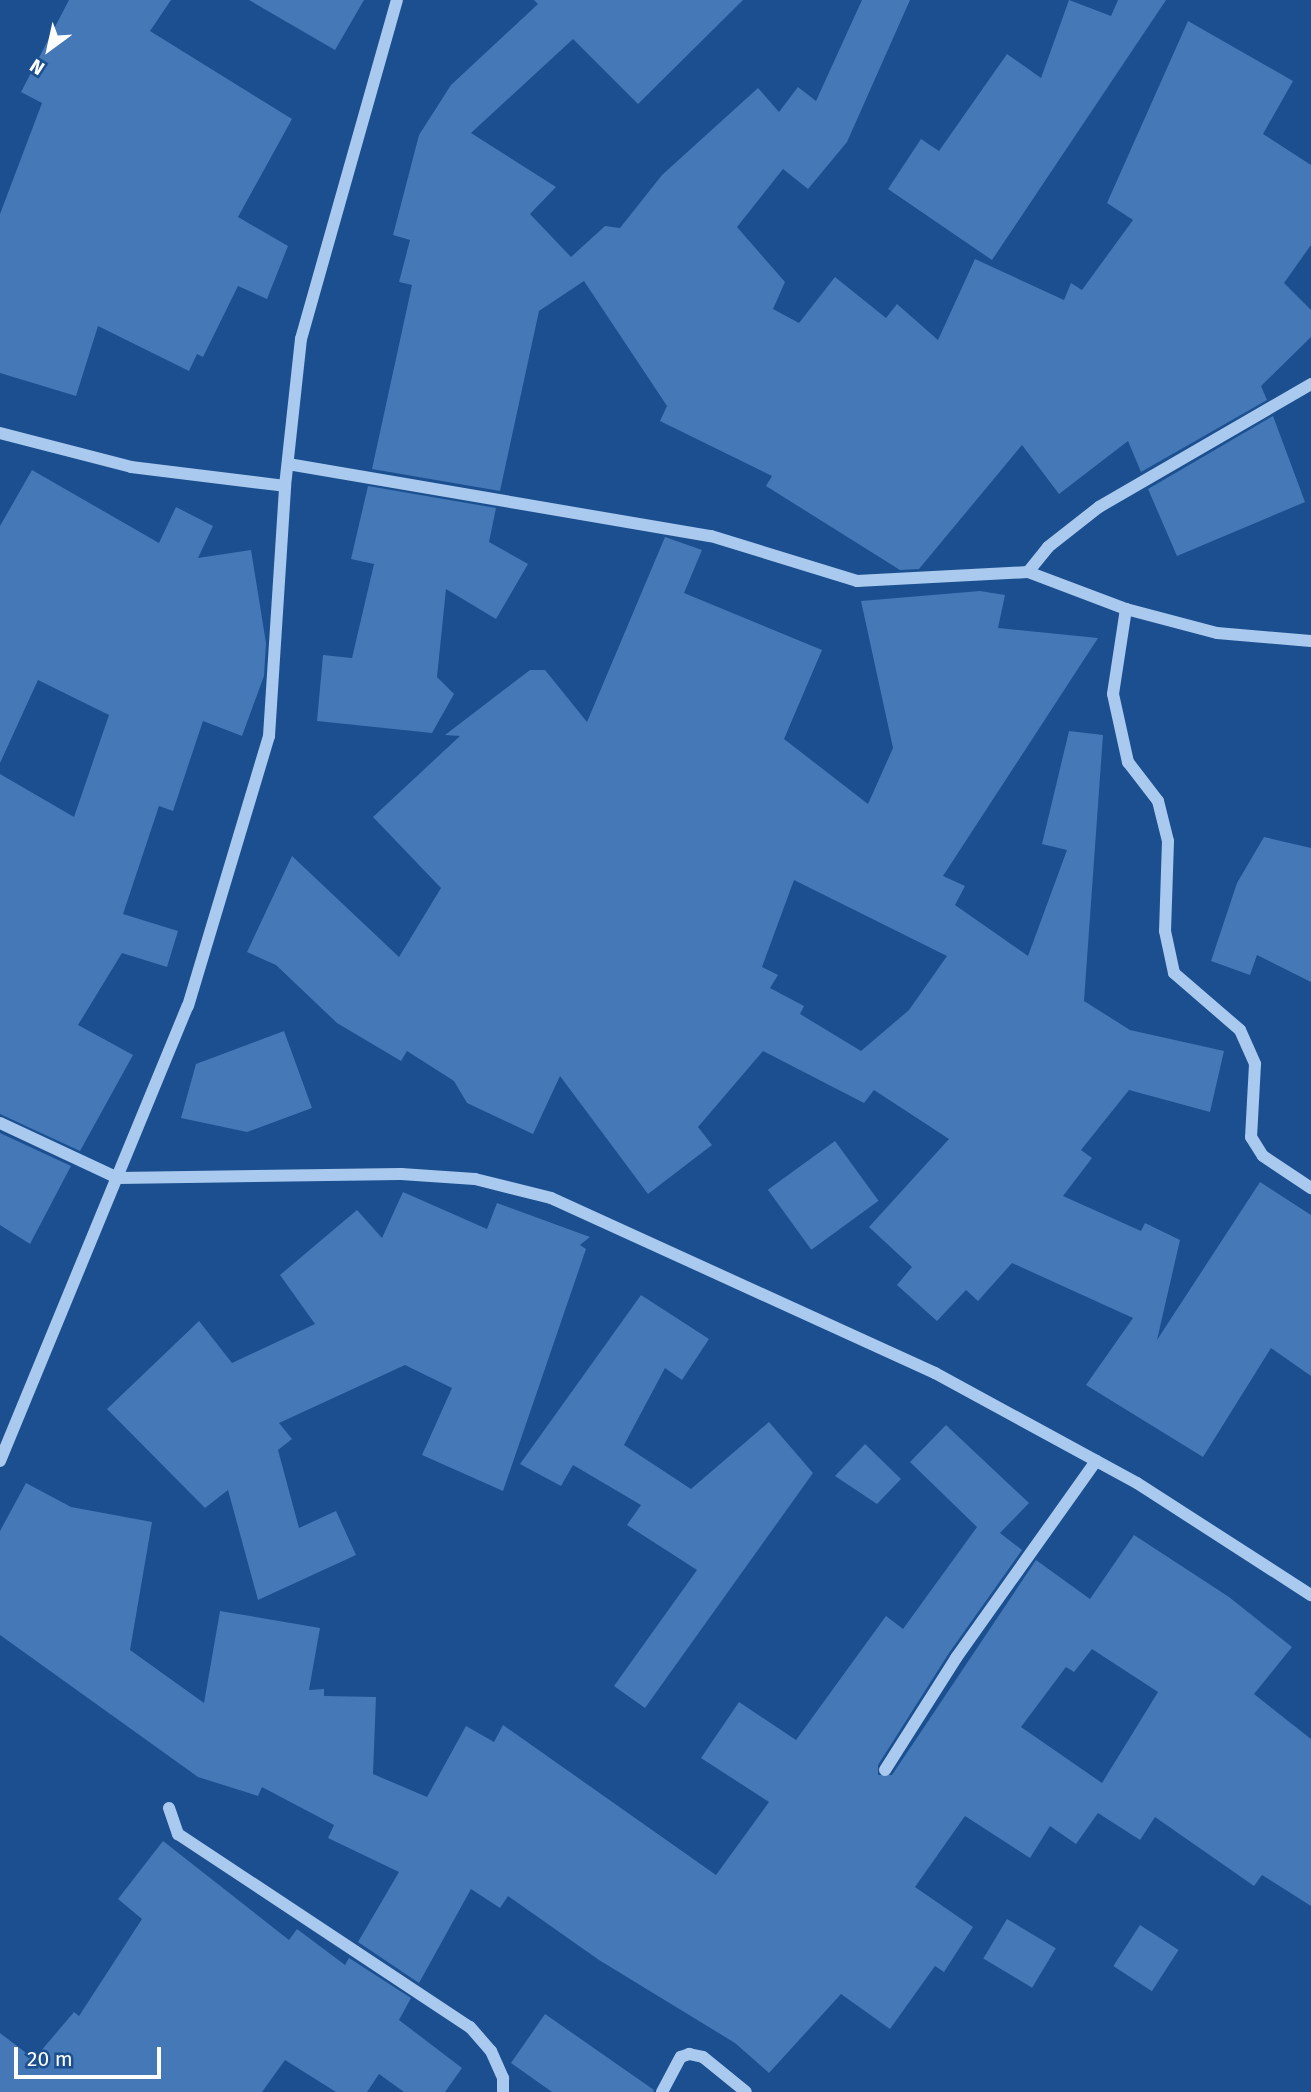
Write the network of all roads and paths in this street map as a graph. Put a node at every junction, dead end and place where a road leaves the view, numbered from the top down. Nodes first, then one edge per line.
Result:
1 (397, 0) edge
2 (1311, 384) edge
3 (0, 433) edge
4 (288, 464) junction
5 (285, 486) junction
6 (1028, 572) junction
7 (1126, 608) junction
8 (1311, 641) edge
9 (0, 1123) edge
10 (118, 1178) junction
11 (1311, 1188) edge
12 (0, 1461) edge
13 (1096, 1461) junction
14 (1311, 1595) edge
15 (886, 1770) dead end
16 (169, 1808) dead end
17 (503, 2092) edge
18 (662, 2092) edge
19 (746, 2092) edge

1 - 4 street
2 - 6 street
3 - 5 street
4 - 5 street
4 - 6 street
5 - 10 street
6 - 7 street
7 - 8 street
7 - 11 street
9 - 10 street
10 - 12 street
10 - 13 street
13 - 14 street
13 - 15 street
16 - 17 street
18 - 19 street

